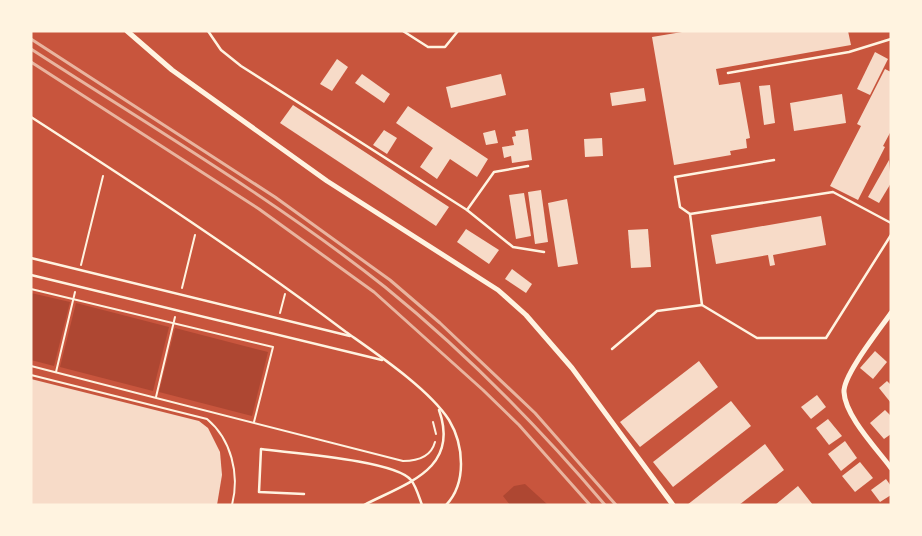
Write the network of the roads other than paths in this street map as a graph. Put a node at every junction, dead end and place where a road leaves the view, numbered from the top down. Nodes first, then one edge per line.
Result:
1 (127, 31) edge
2 (208, 31) edge
3 (403, 31) edge
4 (458, 31) edge
5 (891, 38) edge
6 (728, 73) dead end
7 (31, 117) edge
8 (774, 160) dead end
9 (528, 166) dead end
10 (467, 210) junction
11 (690, 214) junction
12 (891, 223) edge
13 (891, 235) edge
14 (544, 252) dead end
15 (31, 258) edge
16 (31, 275) edge
17 (702, 305) junction
18 (891, 313) edge
19 (353, 336) junction
20 (612, 349) dead end
21 (384, 360) junction
22 (439, 408) junction
23 (891, 468) edge
24 (411, 480) junction
25 (304, 494) dead end
26 (364, 505) edge
27 (422, 505) edge
28 (446, 505) edge
29 (673, 505) edge

1 - 29 street
2 - 10 lane
3 - 4 lane
5 - 6 lane
7 - 19 lane
8 - 11 lane
9 - 10 lane
10 - 14 lane
11 - 12 lane
11 - 17 lane
13 - 17 lane
15 - 19 lane
16 - 21 lane
17 - 20 lane
18 - 23 street
19 - 21 lane
21 - 22 lane
22 - 24 lane
22 - 28 lane
24 - 25 lane
24 - 26 lane
24 - 27 lane

